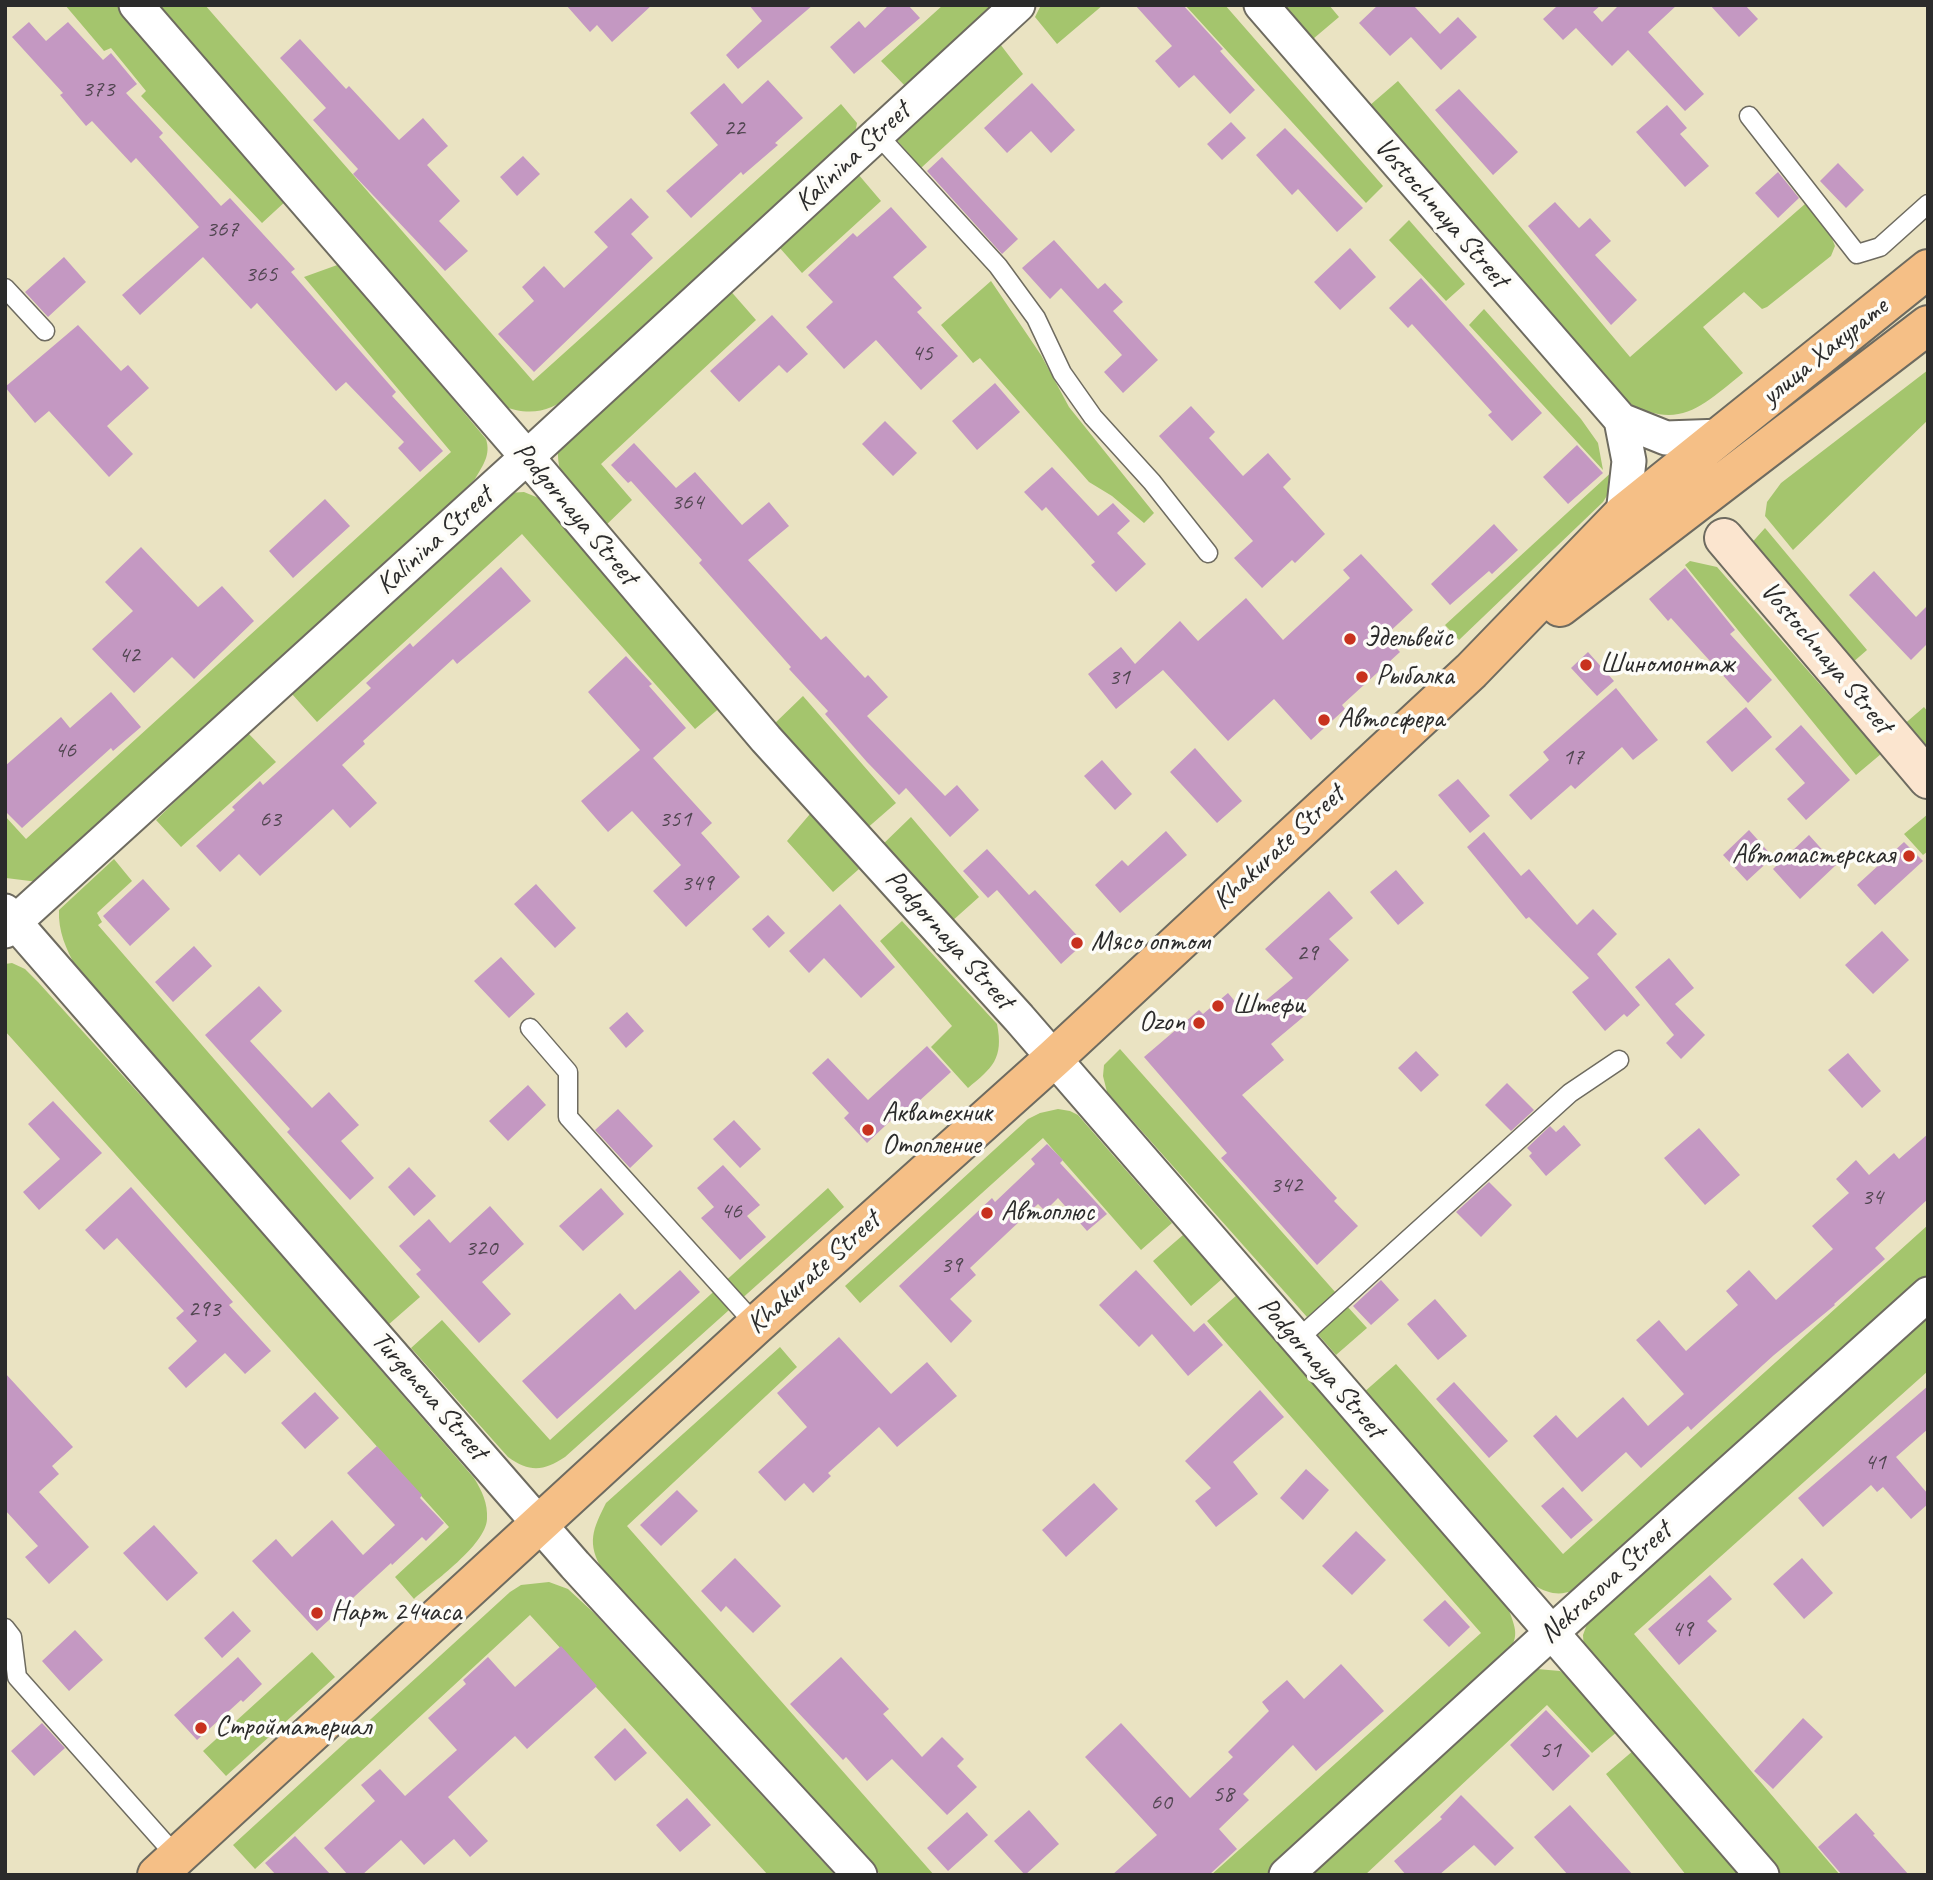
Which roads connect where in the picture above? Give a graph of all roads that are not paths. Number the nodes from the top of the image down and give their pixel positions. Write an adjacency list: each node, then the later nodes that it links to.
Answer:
1 (136, 5): 13 (street, Podgornaya Street)
2 (1018, 5): 5 (street, Kalinina Street)
3 (1261, 5): 11 (street, Vostochnaya Street)
4 (1749, 116): 6 (lane)
5 (877, 134): 13 (street, Kalinina Street); 16 (lane)
6 (1928, 204)
7 (1928, 269): 12 (main road, улица Хакурате)
8 (5, 288): 10 (lane)
9 (1928, 325): 12 (main road, улица Хакурате)
10 (45, 331)
11 (1621, 420): 12 (street); 14 (street)
12 (1735, 456): 14 (main road, Khakurate Street); 15 (street)
13 (527, 457): 18 (street, Kalinina Street); 20 (street, Podgornaya Street)
14 (1635, 527): 15 (street); 20 (main road, Khakurate Street)
15 (1724, 538): 17 (street, Vostochnaya Street)
16 (1208, 553)
17 (1928, 779)
18 (9, 921): 25 (street, Turgeneva Street)
19 (530, 1028): 23 (lane)
20 (1054, 1058): 23 (main road, Khakurate Street); 24 (street, Podgornaya Street)
21 (1619, 1060): 24 (lane)
22 (1928, 1294): 27 (street, Nekrasova Street)
23 (755, 1325): 25 (main road, Khakurate Street)
24 (1297, 1340): 27 (street, Podgornaya Street)
25 (540, 1523): 28 (main road, Khakurate Street); 29 (street, Turgeneva Street)
26 (5, 1628): 28 (lane)
27 (1551, 1633): 30 (street, Nekrasova Street); 31 (street, Podgornaya Street)
28 (167, 1866)
29 (860, 1875)
30 (1286, 1875)
31 (1762, 1875)

